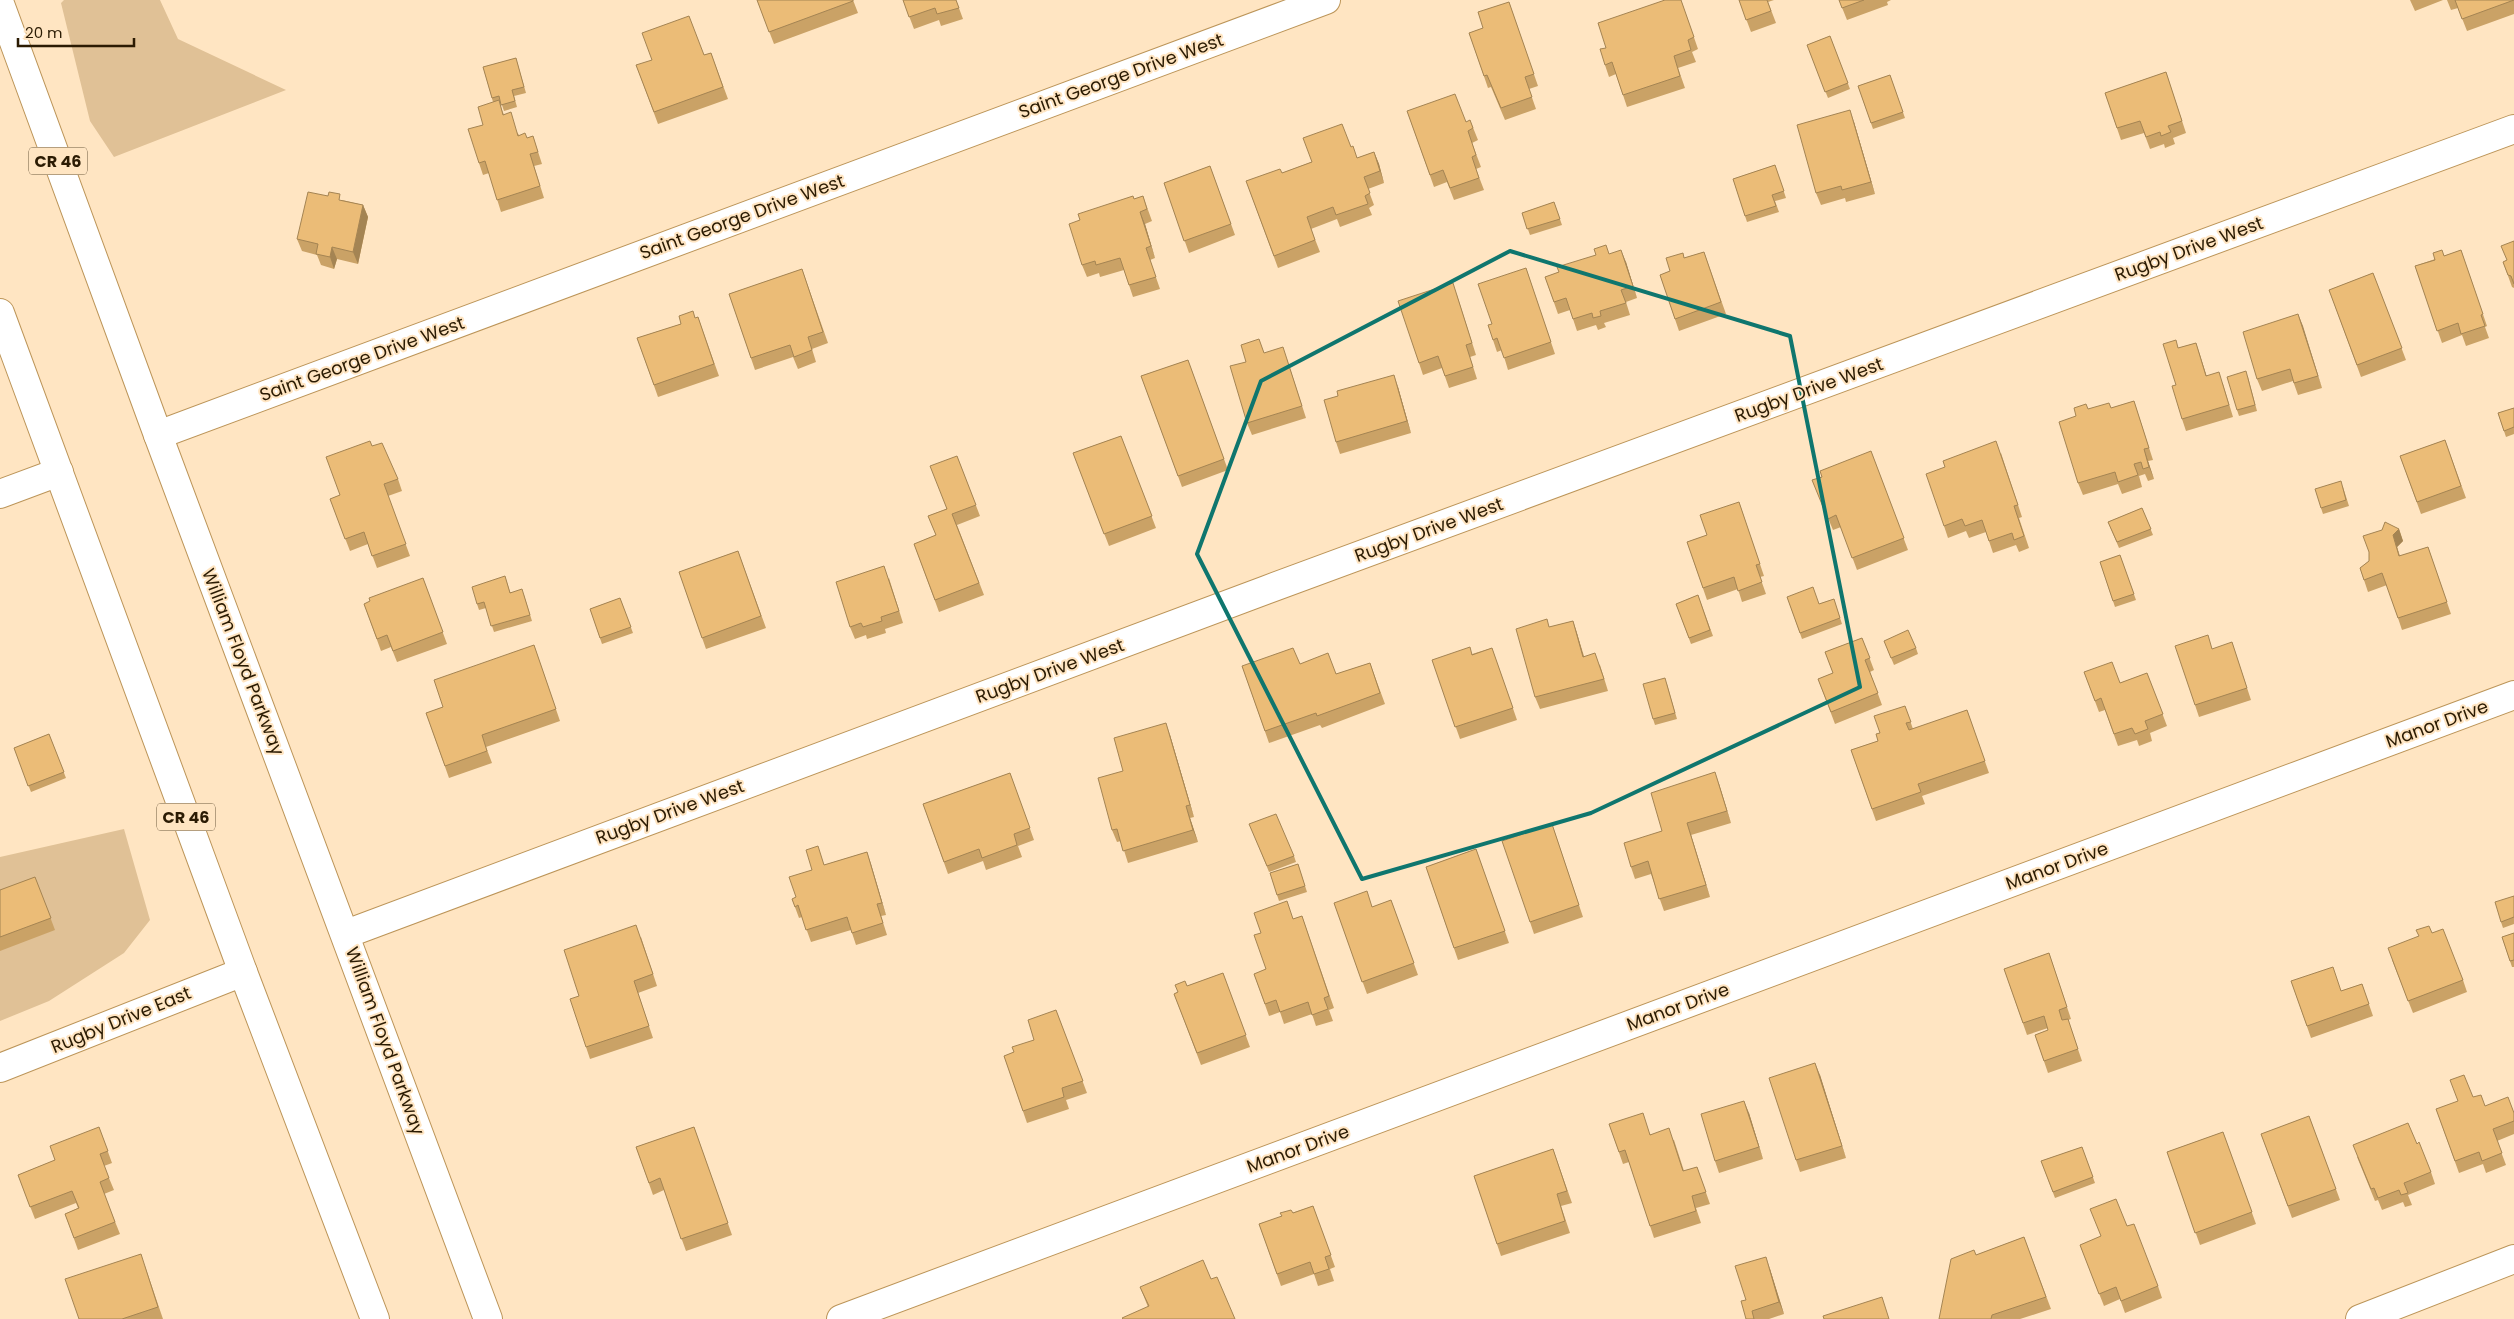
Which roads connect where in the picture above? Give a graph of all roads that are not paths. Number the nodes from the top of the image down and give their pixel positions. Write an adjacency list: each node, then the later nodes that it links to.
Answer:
1 (1326, 0): 5 (main road, Saint George Drive West)
2 (0, 4): 5 (main road, William Floyd Parkway / CR 46)
3 (2514, 129): 9 (main road, Rugby Drive West)
4 (0, 313): 6 (main road, CR 46)
5 (158, 435): 9 (main road, William Floyd Parkway / CR 46)
6 (59, 472): 7 (main road); 10 (main road, CR 46)
7 (0, 494)
8 (2514, 695): 15 (main road, Manor Drive)
9 (346, 934): 14 (main road, William Floyd Parkway / CR 46)
10 (243, 972): 11 (main road, Rugby Drive East); 13 (main road, CR 46)
11 (0, 1068)
12 (2514, 1259): 16 (main road)
13 (375, 1319)
14 (488, 1319)
15 (841, 1319)
16 (2360, 1319)

